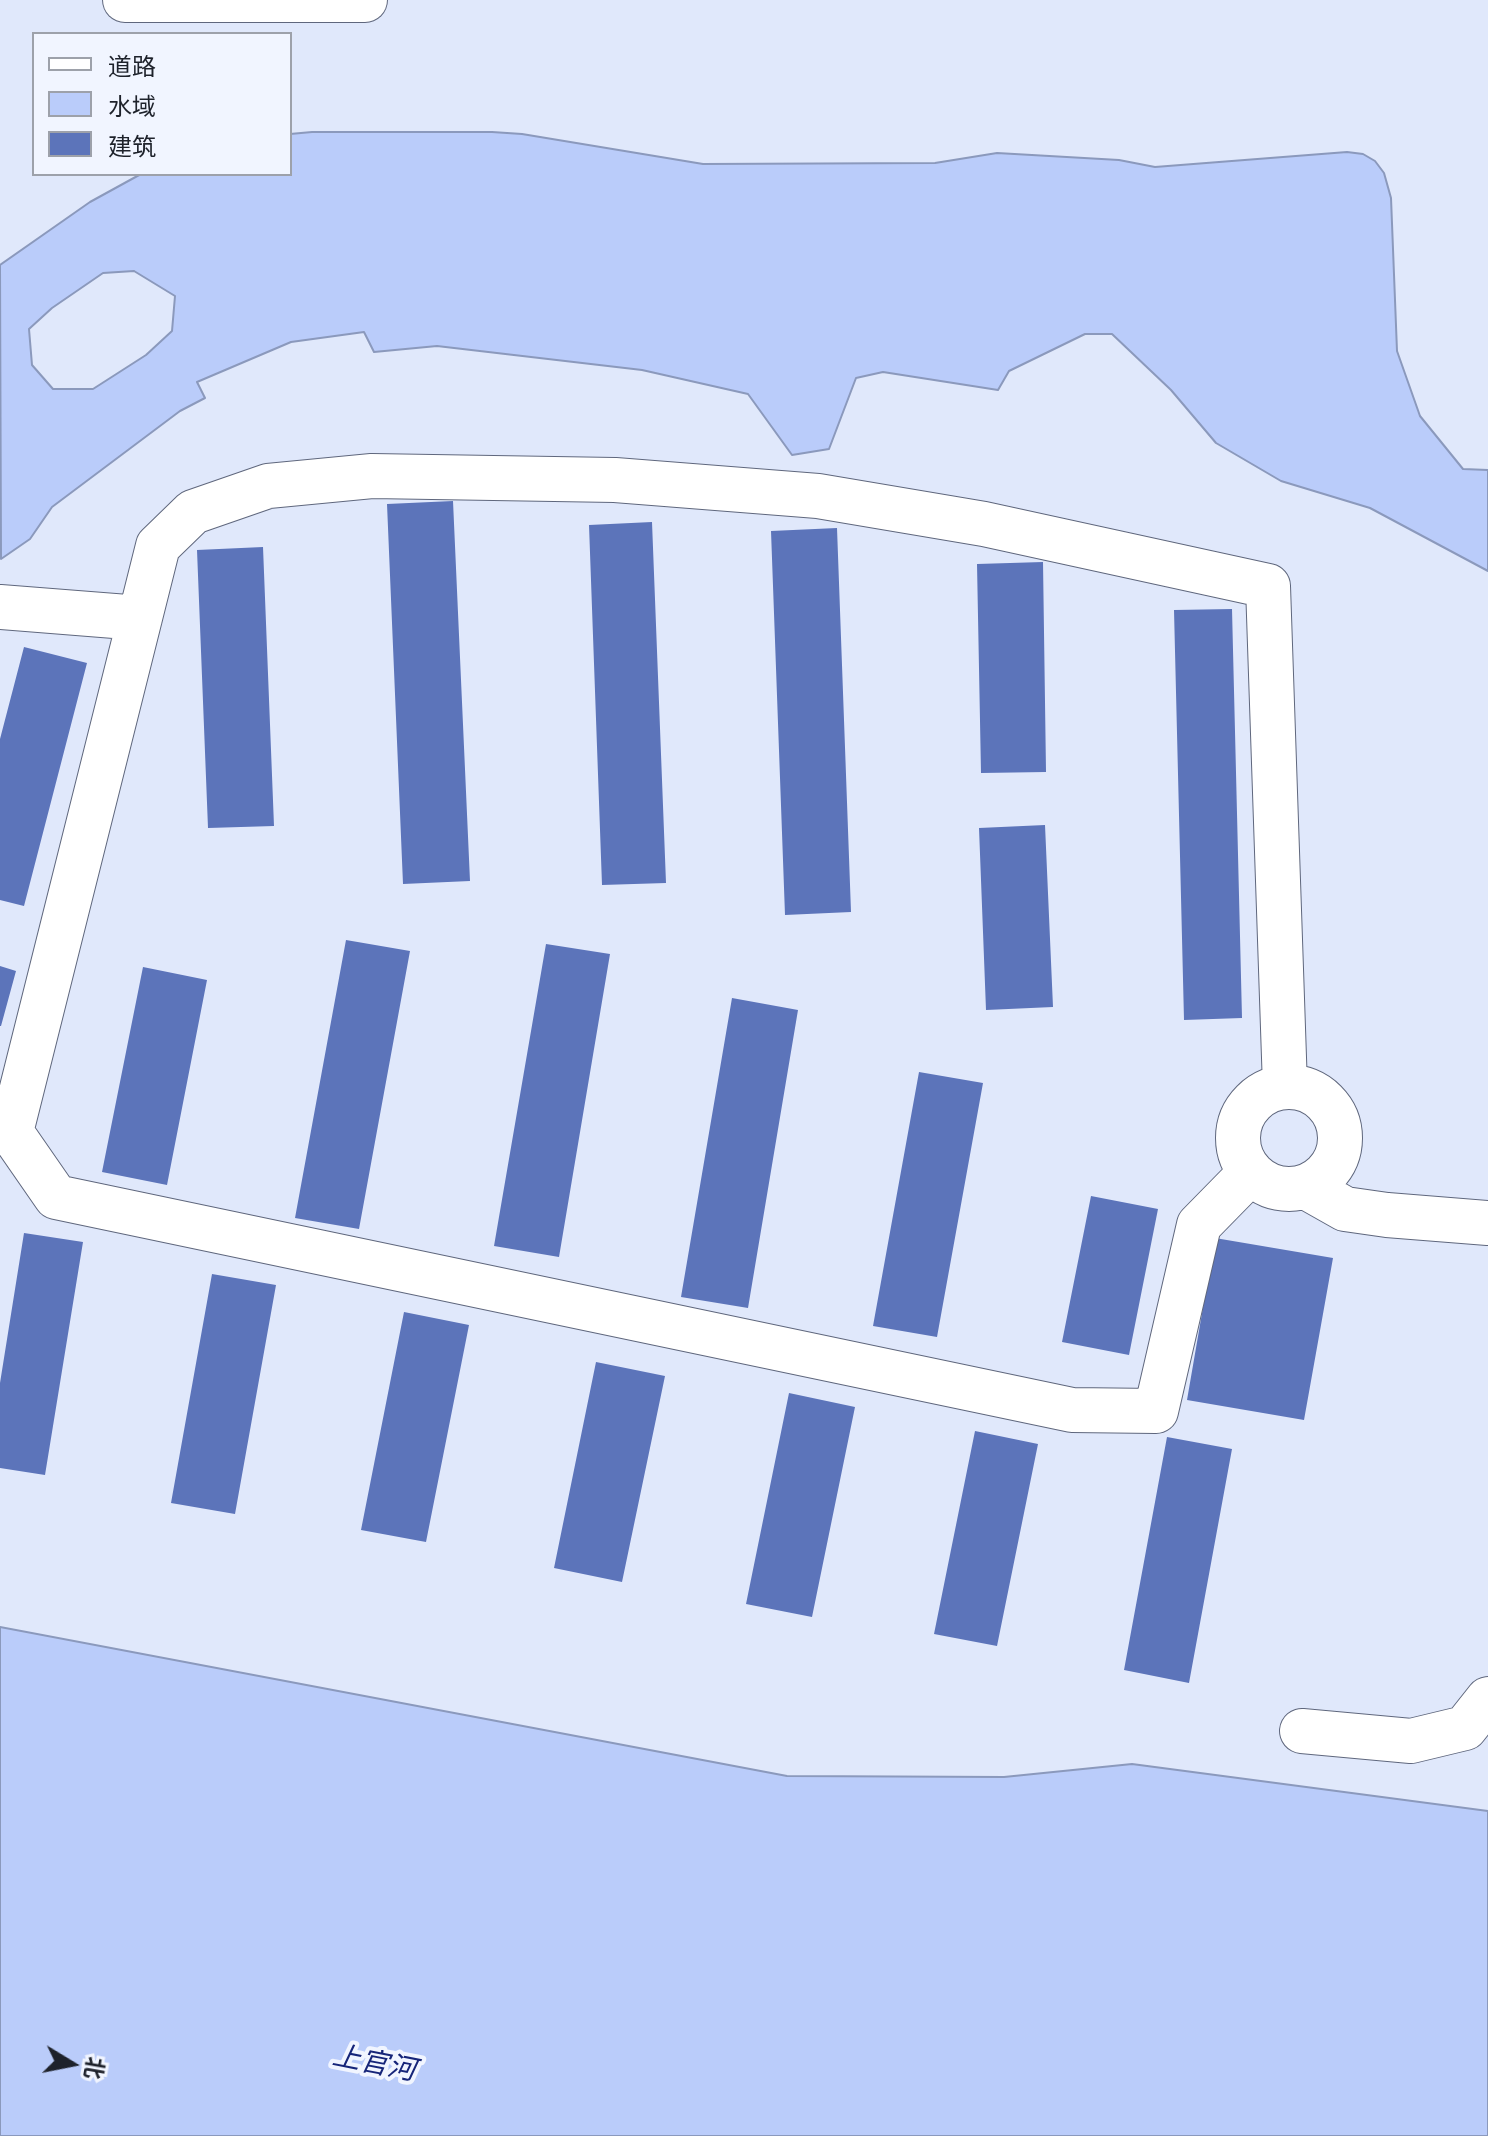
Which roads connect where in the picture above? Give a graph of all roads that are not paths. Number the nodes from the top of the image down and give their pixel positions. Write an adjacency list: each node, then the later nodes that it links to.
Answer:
1 (125, 0): 2 (main road)
2 (365, 0)
3 (0, 607): 4 (main road)
4 (140, 618): 5 (main road); 6 (main road)
5 (1285, 1087): 6 (main road); 7 (main road)
6 (1251, 1172): 7 (main road)
7 (1306, 1187): 8 (main road)
8 (1488, 1223)
9 (1488, 1699): 10 (main road)
10 (1302, 1731)

